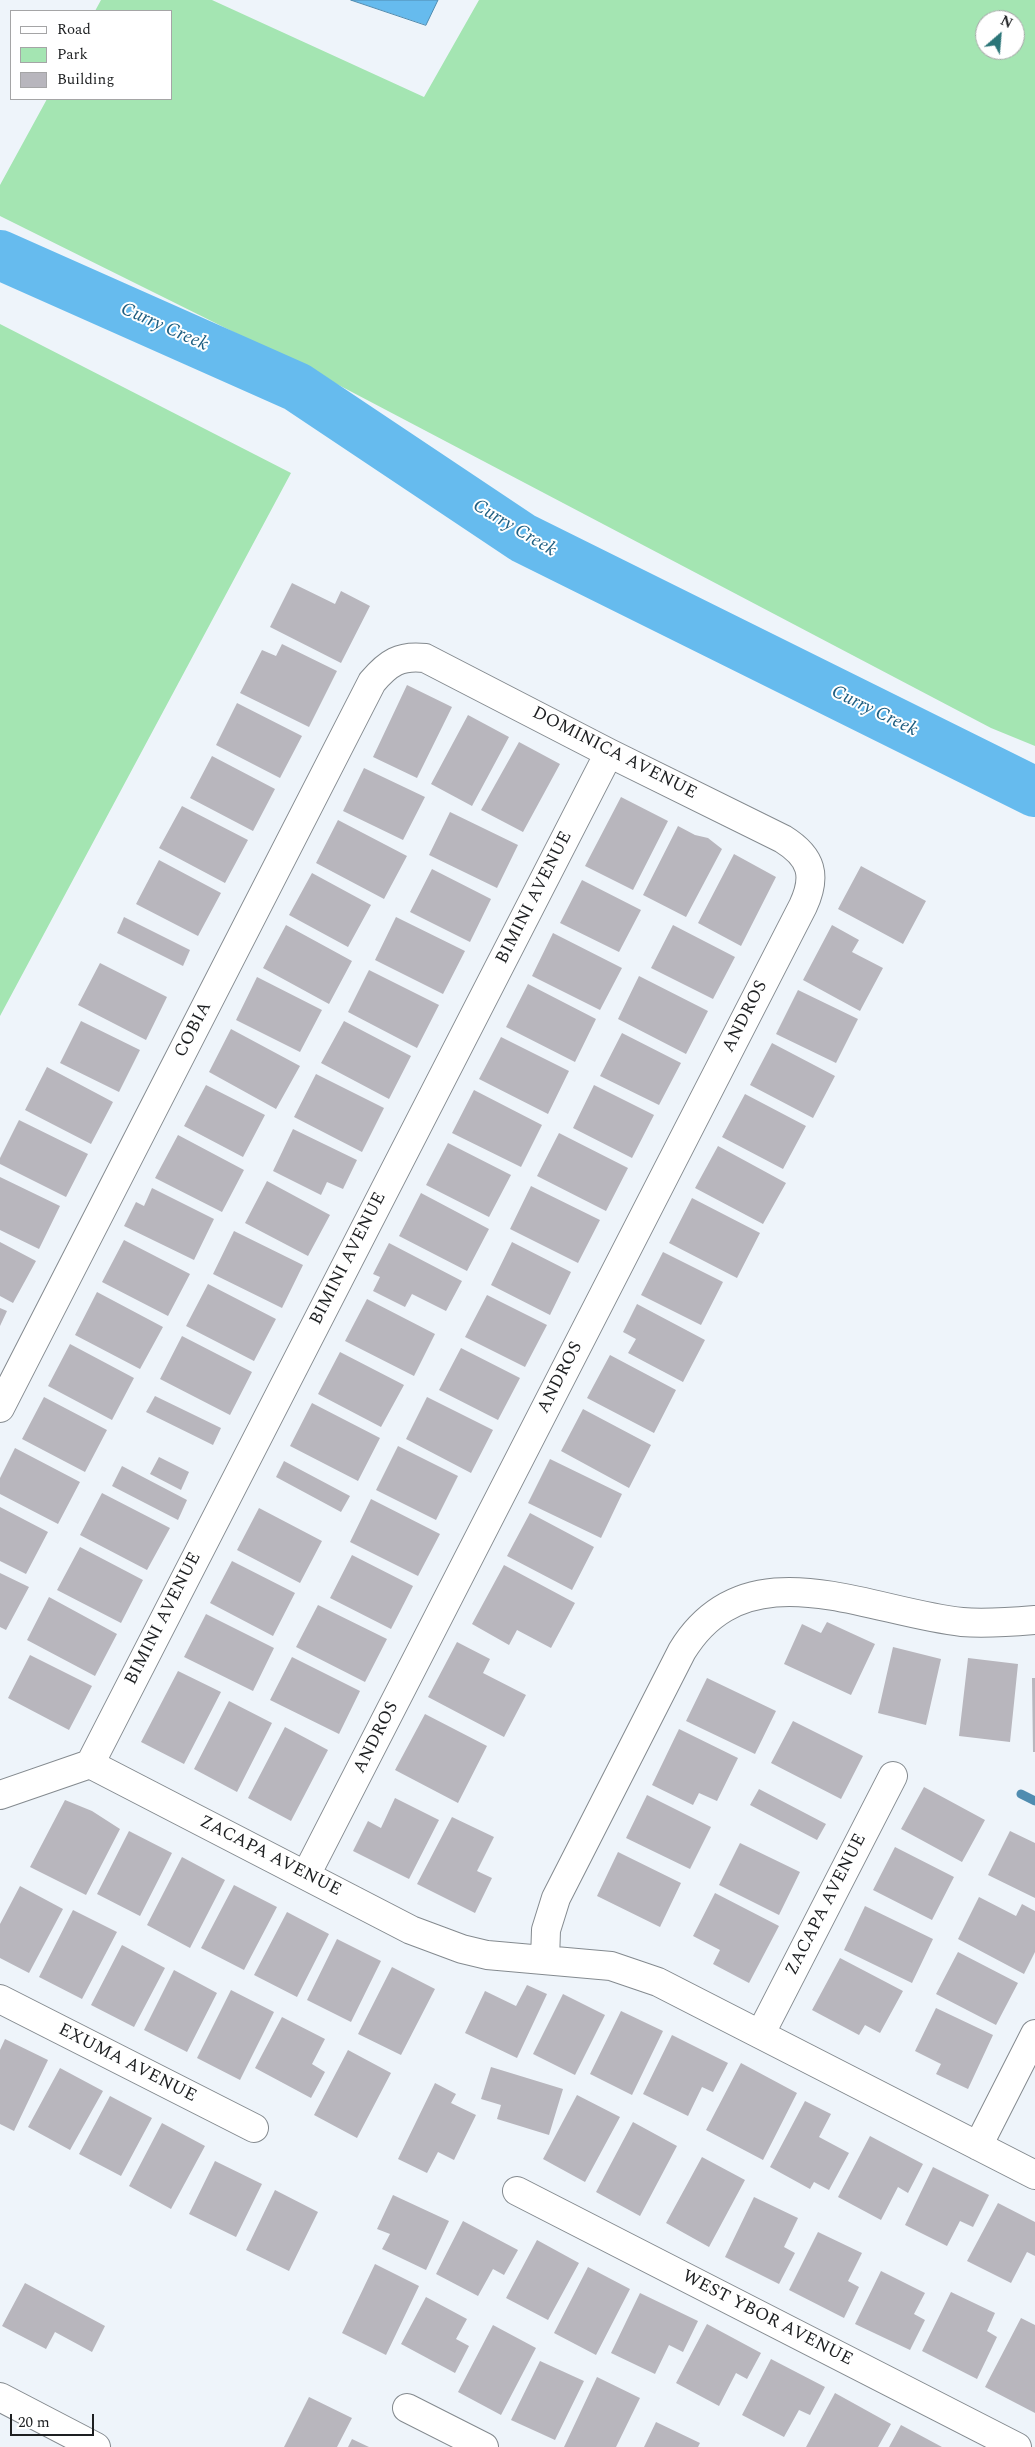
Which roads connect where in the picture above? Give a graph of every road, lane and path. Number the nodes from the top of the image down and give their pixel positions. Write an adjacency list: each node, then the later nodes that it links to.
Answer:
1 (397, 659): 2 (street, DOMINICA AVENUE); 4 (street, COBIA)
2 (609, 753): 3 (street, DOMINICA AVENUE); 6 (street, BIMINI AVENUE)
3 (811, 878): 9 (street, ANDROS)
4 (0, 1408)
5 (1035, 1620): 10 (street)
6 (90, 1764): 8 (street); 9 (street, ZACAPA AVENUE)
7 (893, 1776): 12 (street, ZACAPA AVENUE)
8 (0, 1795)
9 (306, 1875): 10 (street, ZACAPA AVENUE)
10 (545, 1960): 12 (street, ZACAPA AVENUE)
11 (0, 1999): 14 (street, EXUMA AVENUE)
12 (761, 2033): 15 (street, ZACAPA AVENUE)
13 (1035, 2034): 15 (street)
14 (254, 2128)
15 (978, 2146): 16 (street, ZACAPA AVENUE)
16 (1035, 2174)
17 (517, 2191): 22 (street, WEST YBOR AVENUE)
18 (0, 2397): 20 (street)
19 (407, 2408): 21 (street)
20 (96, 2447)
21 (484, 2447)
22 (1017, 2447)

